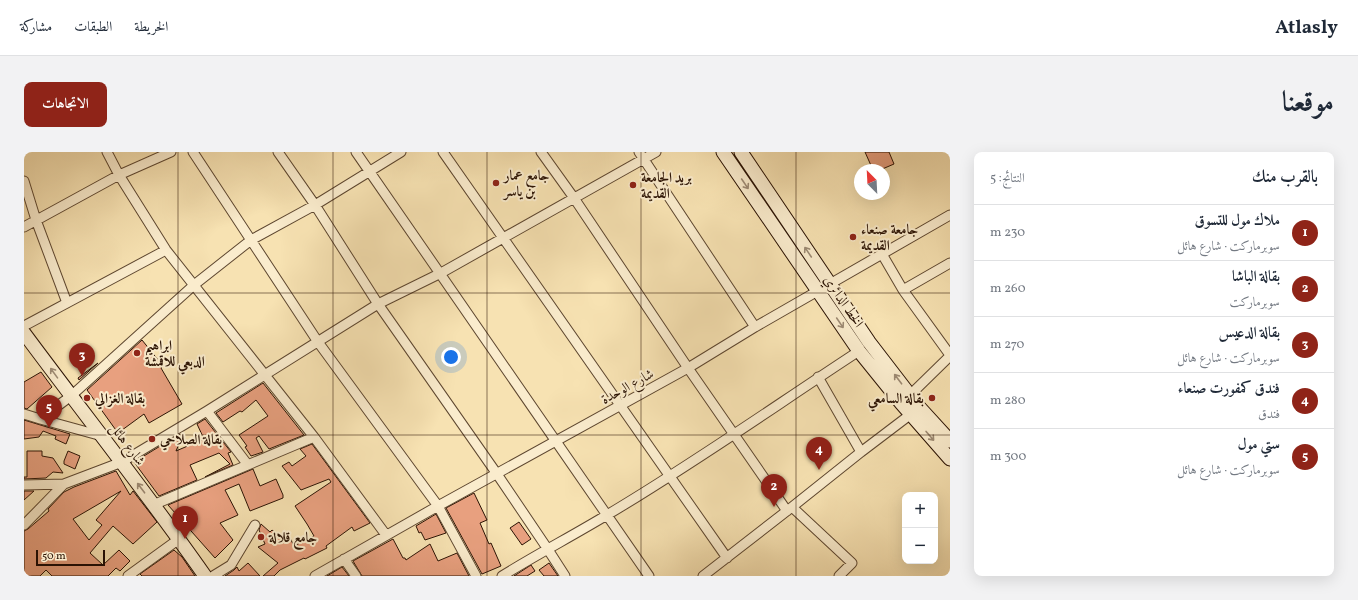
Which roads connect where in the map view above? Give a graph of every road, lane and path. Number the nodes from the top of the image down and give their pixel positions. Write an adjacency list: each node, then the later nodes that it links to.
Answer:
1 (108, 152): 14 (street)
2 (171, 152): 14 (street)
3 (193, 152): 22 (street)
4 (278, 152): 17 (street)
5 (356, 152): 13 (street)
6 (401, 152): 13 (street)
7 (443, 152): 21 (street)
8 (541, 152): 16 (street)
9 (656, 152): 12 (street)
10 (723, 152): 30 (main road, الخط الدائري, one-way to 30)
11 (741, 152): 27 (main road, الخط الدائري, one-way to 11)
12 (641, 155): 16 (street); 34 (street)
13 (369, 171): 17 (street); 26 (street)
14 (119, 175): 19 (street); 23 (street)
15 (24, 181): 19 (street)
16 (574, 198): 21 (street); 39 (street)
17 (315, 205): 22 (street); 32 (street)
18 (950, 214): 24 (street, شارع الوحدة)
19 (36, 220): 20 (street); 31 (street)
20 (24, 227)
21 (504, 238): 26 (street); 44 (street)
22 (252, 240): 28 (street); 36 (street)
23 (166, 250): 28 (street); 31 (street)
24 (882, 254): 27 (street, شارع الوحدة); 29 (street)
25 (950, 263): 29 (street)
26 (441, 273): 32 (street); 52 (street)
27 (830, 284): 30 (street, شارع الوحدة); 43 (main road, الخط الدائري, one-way to 27)
28 (194, 285): 40 (street); 42 (street)
29 (903, 290): 38 (street)
30 (818, 291): 34 (street, شارع الوحدة); 37 (main road, الخط الدائري, one-way to 37)
31 (67, 303): 33 (street)
32 (378, 304): 36 (street); 58 (street)
33 (24, 326)
34 (755, 327): 39 (street, شارع الوحدة)
35 (24, 333): 42 (main road, شارع هائل, one-way to 35)
36 (318, 342): 40 (street); 63 (street)
37 (859, 351): 41 (street); 43 (main road, الخط الدائري)
38 (950, 356): 43 (street)
39 (688, 368): 44 (street, شارع الوحدة); 49 (street)
40 (265, 376): 45 (street); 51 (street)
41 (818, 377): 49 (street); 54 (street)
42 (71, 396): 48 (street); 50 (main road, شارع هائل)
43 (906, 399): 46 (main road, الخط الدائري)
44 (620, 406): 52 (street, شارع الوحدة); 59 (street)
45 (207, 411): 56 (street); 57 (street)
46 (915, 411): 53 (main road, الخط الدائري); 54 (street); 55 (main road, الخط الدائري, one-way to 55)
47 (24, 414): 48 (street)
48 (40, 419): 50 (street)
49 (734, 434): 59 (street); 64 (street)
50 (103, 436): 56 (main road, شارع هائل)
51 (314, 437): 57 (street); 68 (street)
52 (556, 442): 58 (street, شارع الوحدة); 65 (street)
53 (950, 442)
54 (861, 452): 64 (street)
55 (950, 459)
56 (122, 462): 60 (street); 62 (main road, شارع هائل, one-way to 56)
57 (248, 465): 62 (street)
58 (497, 474): 63 (street, شارع الوحدة); 70 (street)
59 (669, 476): 65 (street); 71 (street)
60 (64, 484): 61 (street); 67 (street)
61 (24, 485)
62 (154, 505): 69 (main road, شارع هائل)
63 (438, 506): 68 (street, شارع الوحدة); 78 (street)
64 (790, 509): 71 (street); 83 (street)
65 (607, 515): 70 (street); 81 (street)
66 (255, 524): 75 (street)
67 (24, 525)
68 (386, 535): 72 (street, شارع الوحدة)
69 (179, 539): 73 (street); 74 (main road, شارع هائل)
70 (547, 548): 79 (street); 80 (street)
71 (727, 558): 82 (street)
72 (344, 559): 76 (street, شارع الوحدة); 77 (street)
73 (128, 576)
74 (205, 576)
75 (213, 576)
76 (315, 576)
77 (356, 576)
78 (476, 576)
79 (502, 576)
80 (565, 576)
81 (649, 576)
82 (704, 576)
83 (839, 576)

